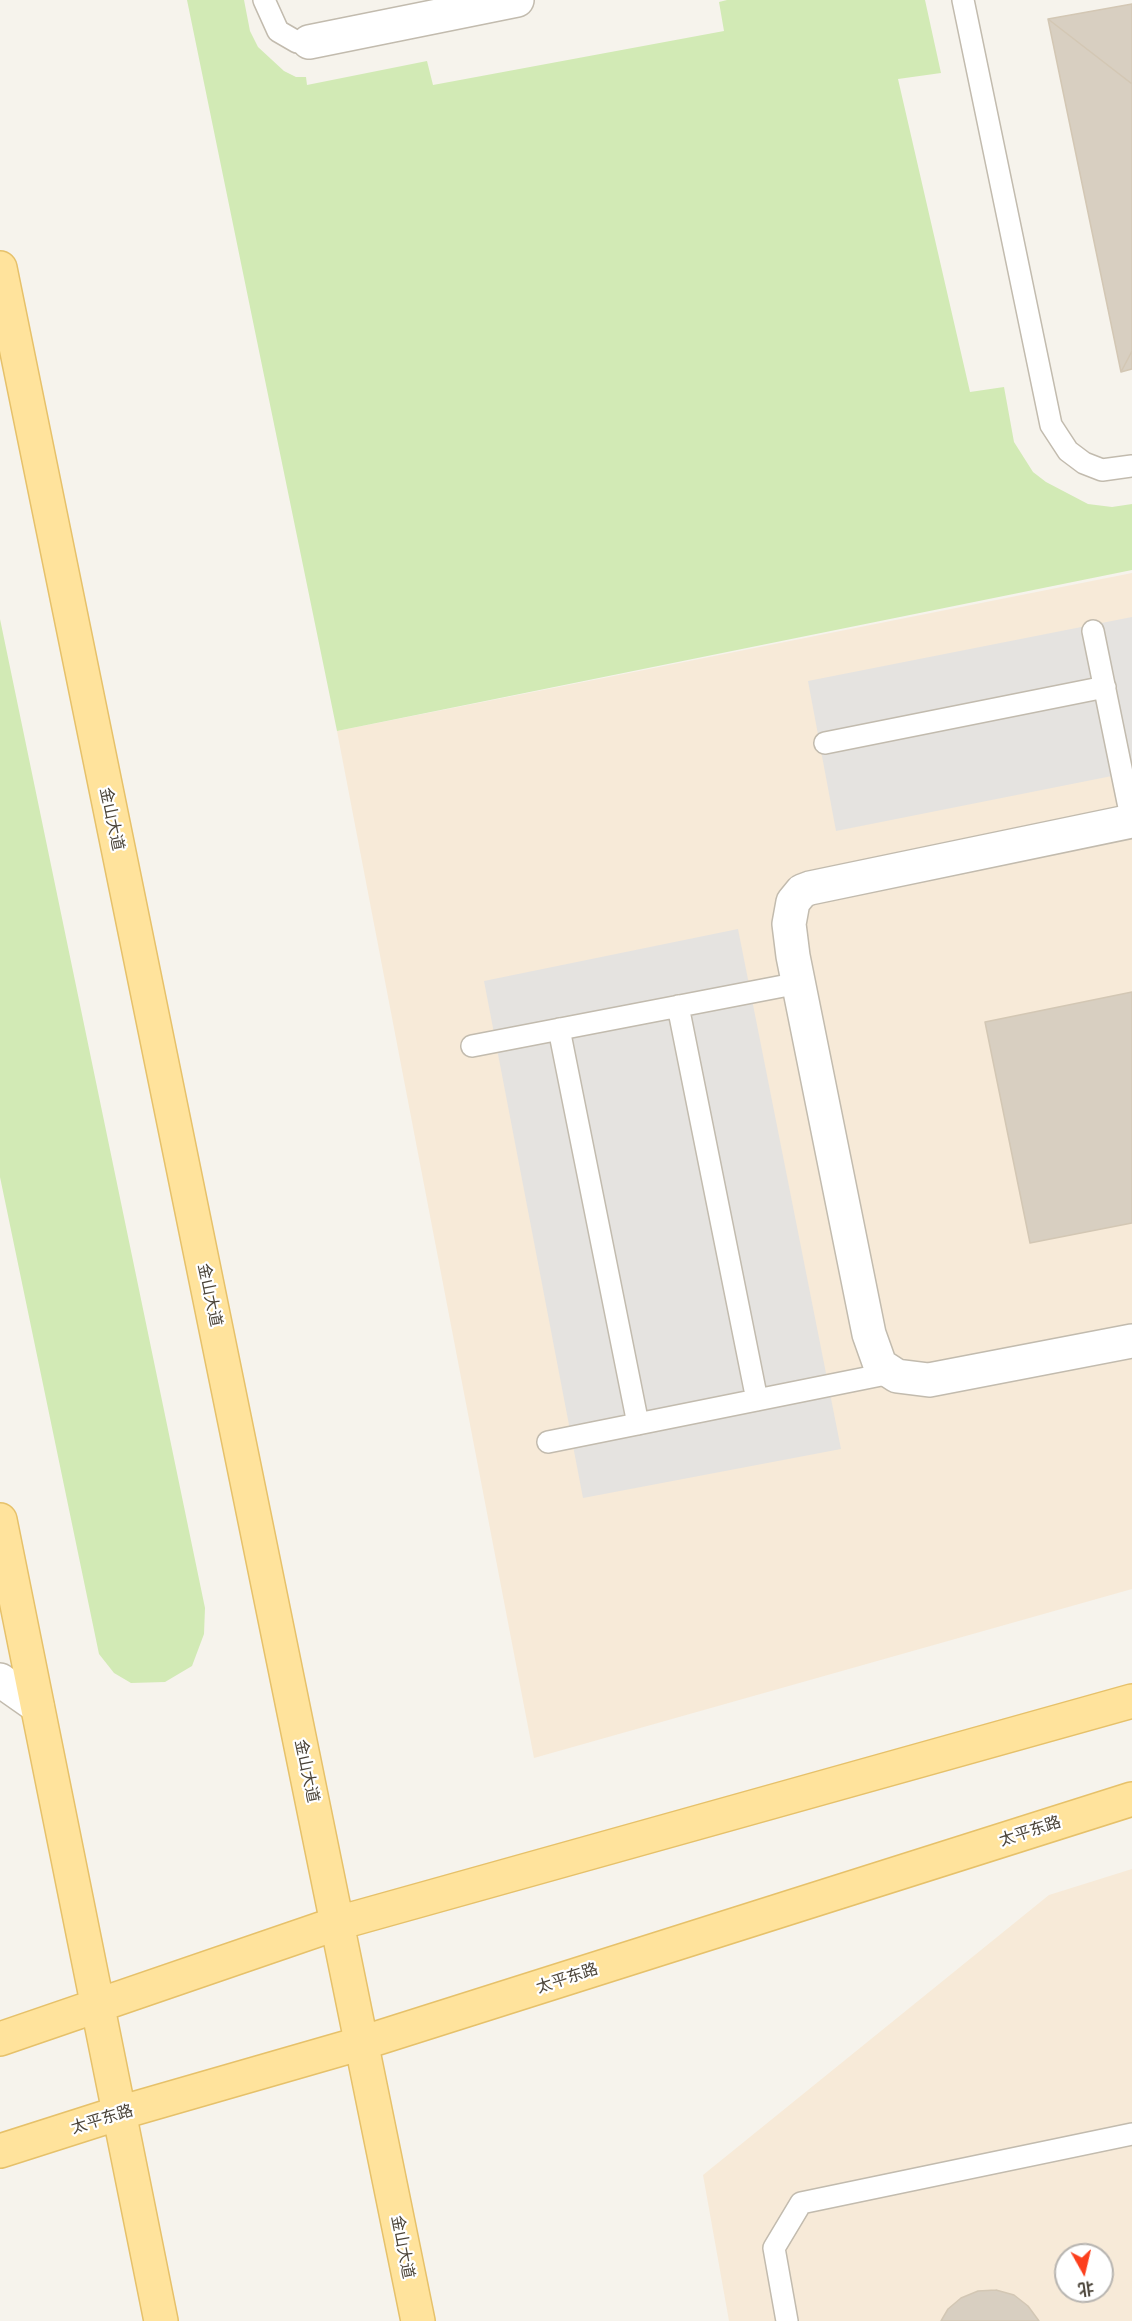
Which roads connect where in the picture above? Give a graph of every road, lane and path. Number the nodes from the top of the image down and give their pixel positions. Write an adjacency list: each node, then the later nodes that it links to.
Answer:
1 (264, 0): 4 (lane)
2 (517, 0): 4 (street)
3 (963, 0): 6 (lane)
4 (309, 42)
5 (0, 268): 25 (main road, 金山大道)
6 (1132, 466)
7 (1093, 631): 8 (lane)
8 (1105, 687): 9 (lane); 10 (lane)
9 (825, 743)
10 (1132, 821): 11 (street)
11 (799, 983): 12 (lane); 16 (street)
12 (678, 1006): 13 (lane); 17 (lane)
13 (559, 1029): 14 (lane); 18 (lane)
14 (472, 1046)
15 (1132, 1341): 16 (street)
16 (891, 1373): 17 (lane)
17 (757, 1400): 18 (lane)
18 (638, 1424): 19 (lane)
19 (548, 1442)
20 (0, 1520): 23 (main road)
21 (0, 1680): 23 (street)
22 (1132, 1701): 25 (main road)
23 (38, 1706): 26 (main road)
24 (1132, 1799): 28 (main road, 太平东路)
25 (338, 1923): 26 (main road); 28 (main road, 金山大道)
26 (98, 2005): 27 (main road); 29 (main road)
27 (0, 2039)
28 (362, 2043): 29 (main road, 太平东路); 33 (main road, 金山大道)
29 (119, 2113): 31 (main road, 太平东路); 32 (main road)
30 (1132, 2134): 34 (lane)
31 (0, 2151)
32 (161, 2321)
33 (418, 2321)
34 (787, 2321)

